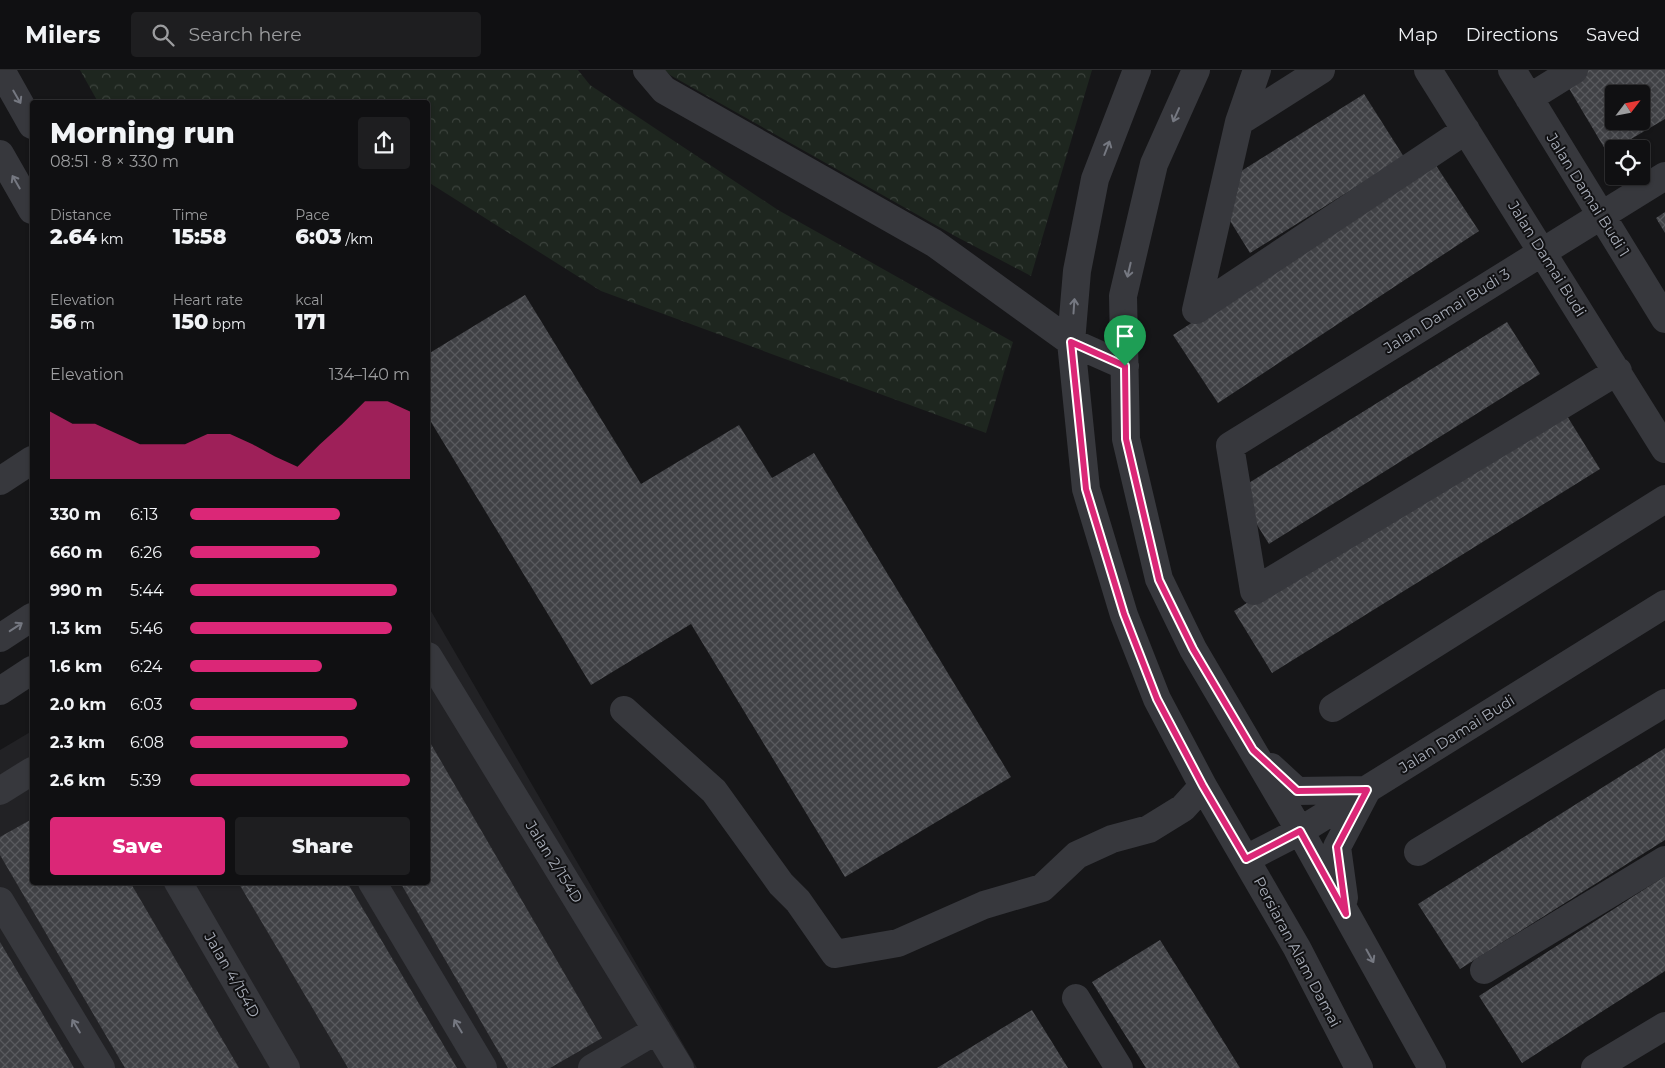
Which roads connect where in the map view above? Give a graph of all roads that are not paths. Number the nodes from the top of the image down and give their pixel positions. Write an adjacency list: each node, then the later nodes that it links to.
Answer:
1 (1, 70): 11 (street, one-way to 11)
2 (647, 70): 20 (street)
3 (1137, 70): 20 (street, Persiaran Alam Damai, one-way to 3)
4 (1196, 70): 21 (street, one-way to 21)
5 (1258, 70): 12 (street)
6 (1321, 70): 12 (street)
7 (1428, 70): 13 (street, Jalan Damai Budi)
8 (1512, 70): 10 (street, Jalan Damai Budi 1)
9 (1574, 70): 10 (street)
10 (1529, 98): 17 (street, Jalan Damai Budi 1)
11 (30, 121)
12 (1239, 122): 13 (street)
13 (1466, 130): 18 (street, Jalan Damai Budi)
14 (0, 154): 16 (street, one-way to 14)
15 (1665, 176): 17 (street, Jalan Damai Budi 3)
16 (30, 206)
17 (1600, 216): 18 (street, Jalan Damai Budi 3); 19 (street, Jalan Damai Budi 1)
18 (1542, 252): 22 (street, Jalan Damai Budi); 22 (street, Jalan Damai Budi 3)
19 (1665, 319)
20 (1071, 342): 21 (street); 38 (street, Persiaran Alam Damai)
21 (1125, 366): 36 (street)
22 (1618, 371): 23 (street, Jalan Damai Budi)
23 (1665, 449)
24 (30, 461): 25 (street)
25 (0, 481)
26 (1665, 499): 34 (street)
27 (1665, 604): 39 (street, Jalan Damai Budi)
28 (30, 618): 29 (street, one-way to 28)
29 (0, 638)
30 (430, 659): 52 (street, Jalan 2/154D)
31 (30, 671): 32 (street)
32 (0, 691)
33 (1665, 703): 42 (street)
34 (1333, 708)
35 (624, 710): 38 (street)
36 (1253, 750): 39 (street); 41 (street)
37 (30, 772): 40 (street)
38 (1203, 786): 43 (street, Persiaran Alam Damai)
39 (1367, 790): 41 (street, Jalan Damai Budi); 48 (street)
40 (0, 791)
41 (1300, 831): 43 (street, Jalan Damai Budi); 48 (street)
42 (1418, 852)
43 (1246, 859): 59 (street, Persiaran Alam Damai)
44 (1665, 860): 49 (street)
45 (180, 885): 54 (street, Jalan 4/154D)
46 (374, 885): 55 (street, one-way to 46)
47 (0, 901): 53 (street, one-way to 47)
48 (1346, 914): 60 (street, one-way to 60)
49 (1484, 970)
50 (1076, 998): 58 (street)
51 (1665, 1026): 61 (street)
52 (658, 1030): 56 (street); 57 (street, Jalan 2/154D)
53 (101, 1068)
54 (286, 1068)
55 (483, 1068)
56 (592, 1068)
57 (680, 1068)
58 (1119, 1068)
59 (1358, 1068)
60 (1432, 1068)
61 (1595, 1068)

